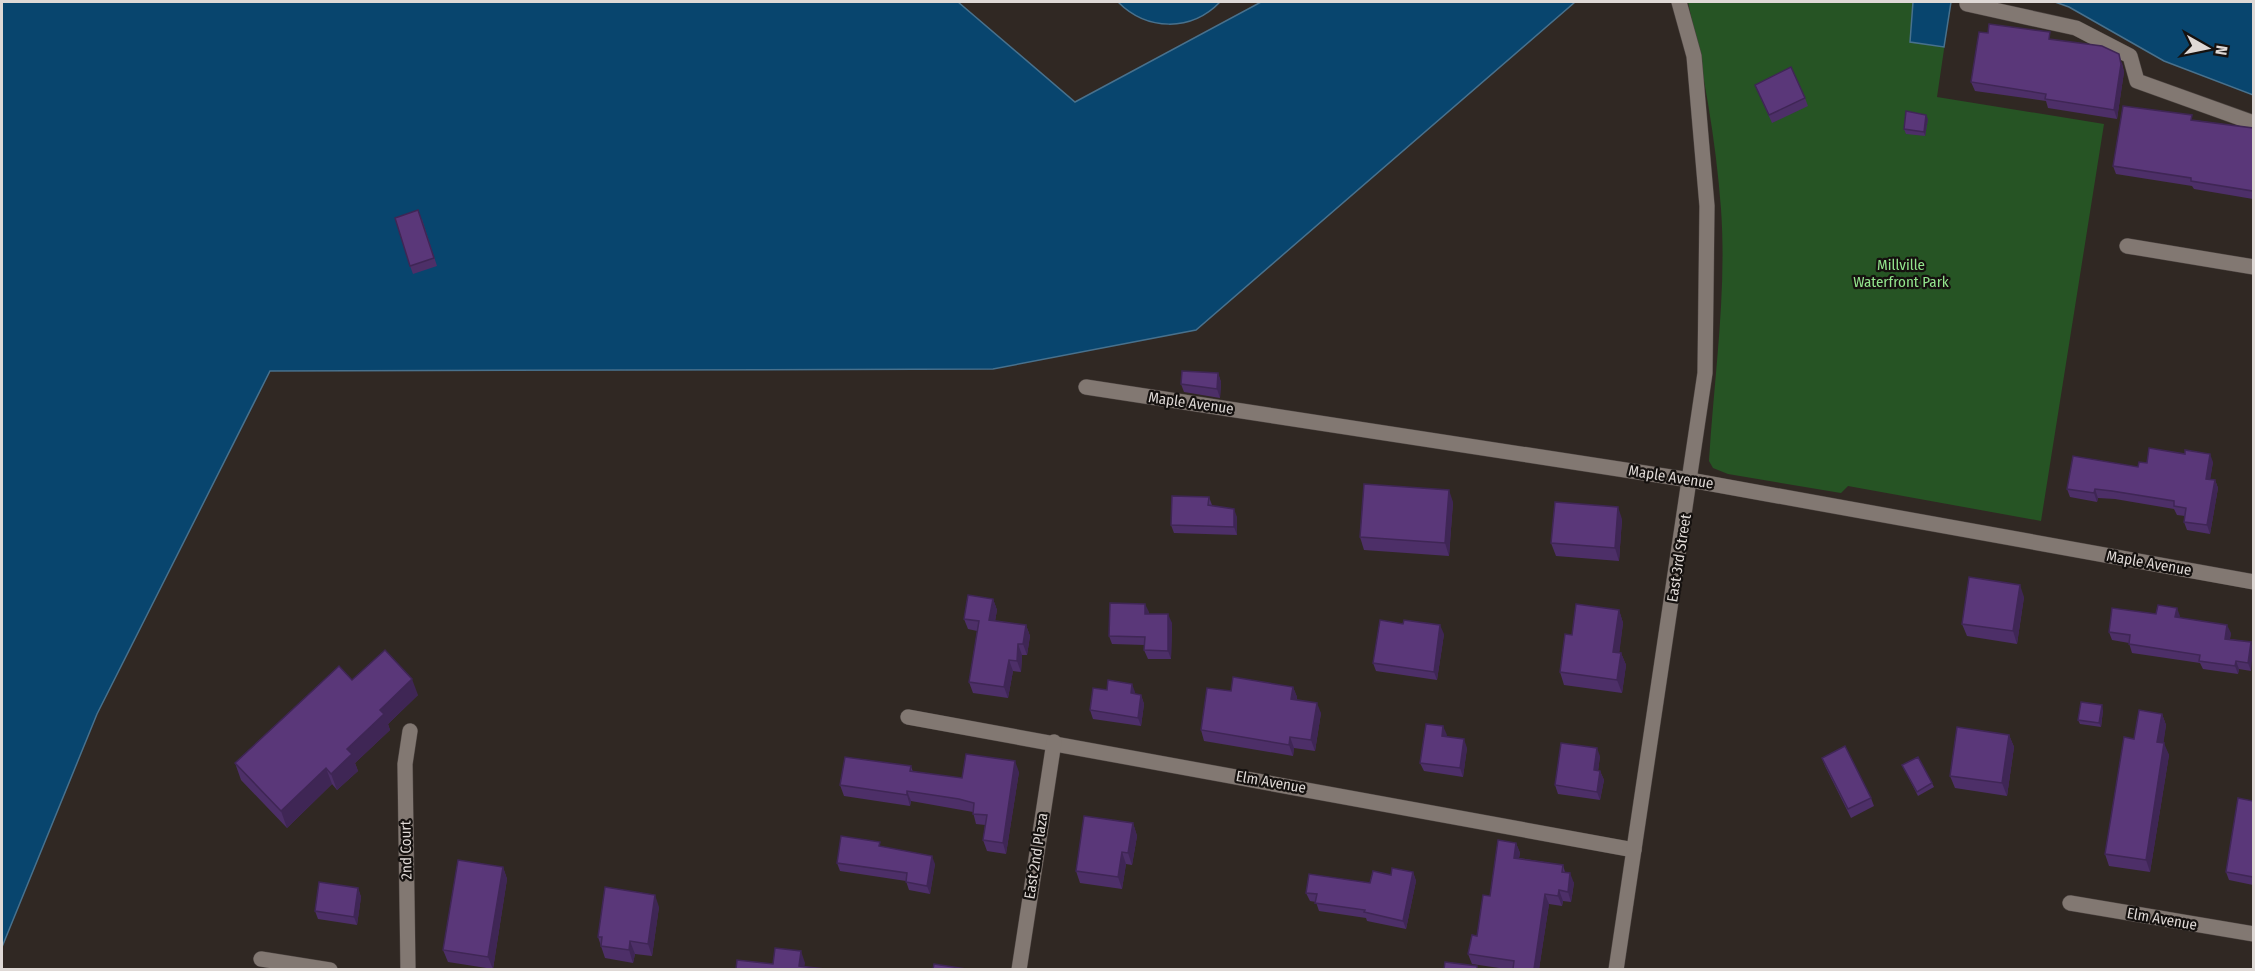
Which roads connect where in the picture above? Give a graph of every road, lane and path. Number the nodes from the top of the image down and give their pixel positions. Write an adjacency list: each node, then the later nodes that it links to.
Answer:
1 (1679, 2): 7 (street, East 3rd Street)
2 (1967, 4): 3 (street)
3 (2253, 123)
4 (2127, 246): 5 (street)
5 (2253, 267)
6 (1086, 387): 7 (street, Maple Avenue)
7 (1690, 480): 8 (street, Maple Avenue); 12 (street, East 3rd Street)
8 (2253, 582)
9 (908, 717): 11 (street, Elm Avenue)
10 (410, 731): 17 (street, 2nd Court)
11 (1054, 742): 12 (street, Elm Avenue); 18 (street, East 2nd Plaza)
12 (1634, 850): 19 (street, East 3rd Street)
13 (2070, 903): 14 (street, Elm Avenue)
14 (2253, 934)
15 (261, 959): 16 (street)
16 (330, 969)
17 (408, 969)
18 (1019, 969)
19 (1616, 969)

